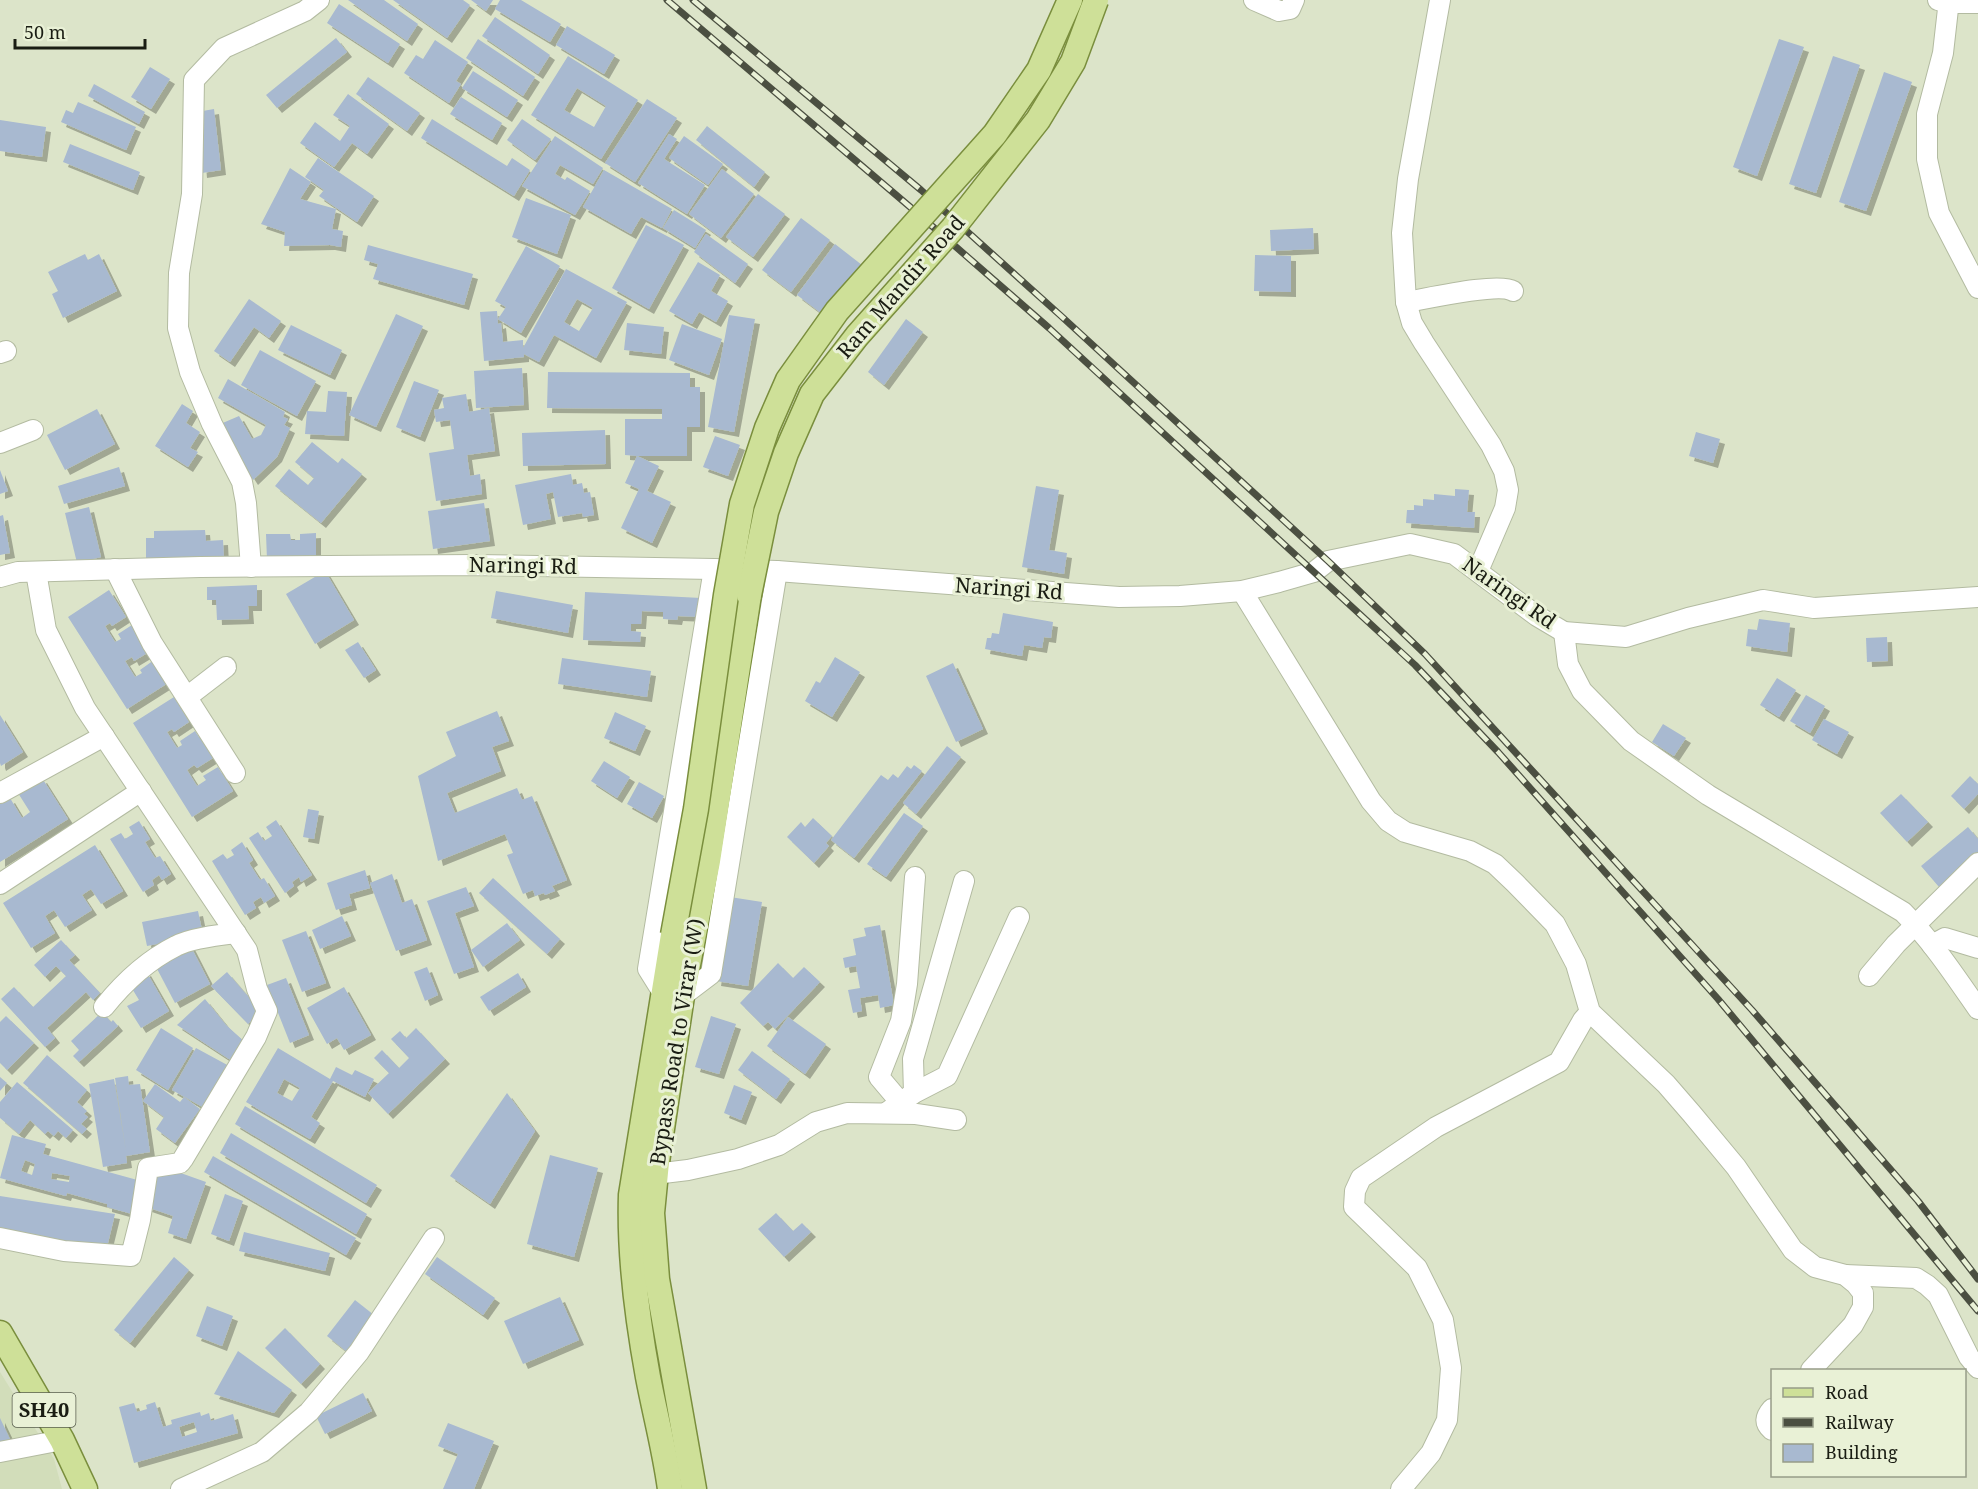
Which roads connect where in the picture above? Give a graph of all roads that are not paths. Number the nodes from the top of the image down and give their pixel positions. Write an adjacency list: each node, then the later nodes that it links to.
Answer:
1 (319, 0): 14 (street)
2 (1070, 0): 38 (main road, bridge)
3 (1096, 0): 22 (main road, Ram Mandir Road, bridge)
4 (1254, 0): 5 (street)
5 (1294, 0)
6 (1440, 0): 11 (street)
7 (1945, 1): 8 (street); 9 (street)
8 (1978, 3)
9 (1978, 288)
10 (1513, 291): 11 (street)
11 (1406, 302): 18 (street)
12 (33, 430): 13 (street)
13 (0, 443)
14 (251, 567): 15 (street, Naringi Rd); 16 (street, Naringi Rd)
15 (714, 568): 17 (street, Naringi Rd); 42 (street)
16 (115, 569): 19 (street, Naringi Rd); 26 (street)
17 (777, 571): 21 (street, Naringi Rd); 42 (street)
18 (1478, 571): 21 (street, Naringi Rd); 24 (street, Naringi Rd)
19 (36, 572): 20 (street, Naringi Rd); 27 (street)
20 (0, 577)
21 (1242, 591): 45 (street)
22 (750, 595): 38 (main road, Bypass Road to Virar (W))
23 (1978, 597): 24 (street, Naringi Rd)
24 (1564, 632): 36 (street)
25 (226, 667): 26 (street)
26 (187, 697): 28 (street)
27 (104, 736): 29 (street); 30 (street)
28 (235, 773)
29 (141, 791): 34 (street); 37 (street)
30 (0, 793)
31 (1978, 863): 36 (street)
32 (915, 878): 46 (street)
33 (964, 881): 46 (street)
34 (0, 884)
35 (1019, 917): 46 (street)
36 (1916, 925): 39 (street); 41 (street)
37 (236, 933): 43 (street); 49 (street)
38 (683, 937): 42 (main road)
39 (1932, 945): 40 (street); 44 (street)
40 (1978, 948)
41 (1869, 976)
42 (673, 994): 48 (main road, Bypass Road to Virar (W)); 61 (main road)
43 (104, 1007)
44 (1978, 1009)
45 (1590, 1012): 51 (street); 63 (street)
46 (900, 1103): 47 (street); 48 (street)
47 (956, 1120)
48 (656, 1174): 62 (main road, Bypass Road to Virar (W))
49 (0, 1238)
50 (434, 1238): 60 (street)
51 (1845, 1275): 53 (street); 54 (street)
52 (0, 1333): 57 (main road, SH40)
53 (1978, 1368)
54 (1813, 1369)
55 (1771, 1412): 56 (street)
56 (1771, 1428)
57 (62, 1440): 58 (street); 59 (main road, SH40)
58 (0, 1452)
59 (85, 1489)
60 (181, 1489)
61 (670, 1489)
62 (694, 1489)
63 (1401, 1489)

